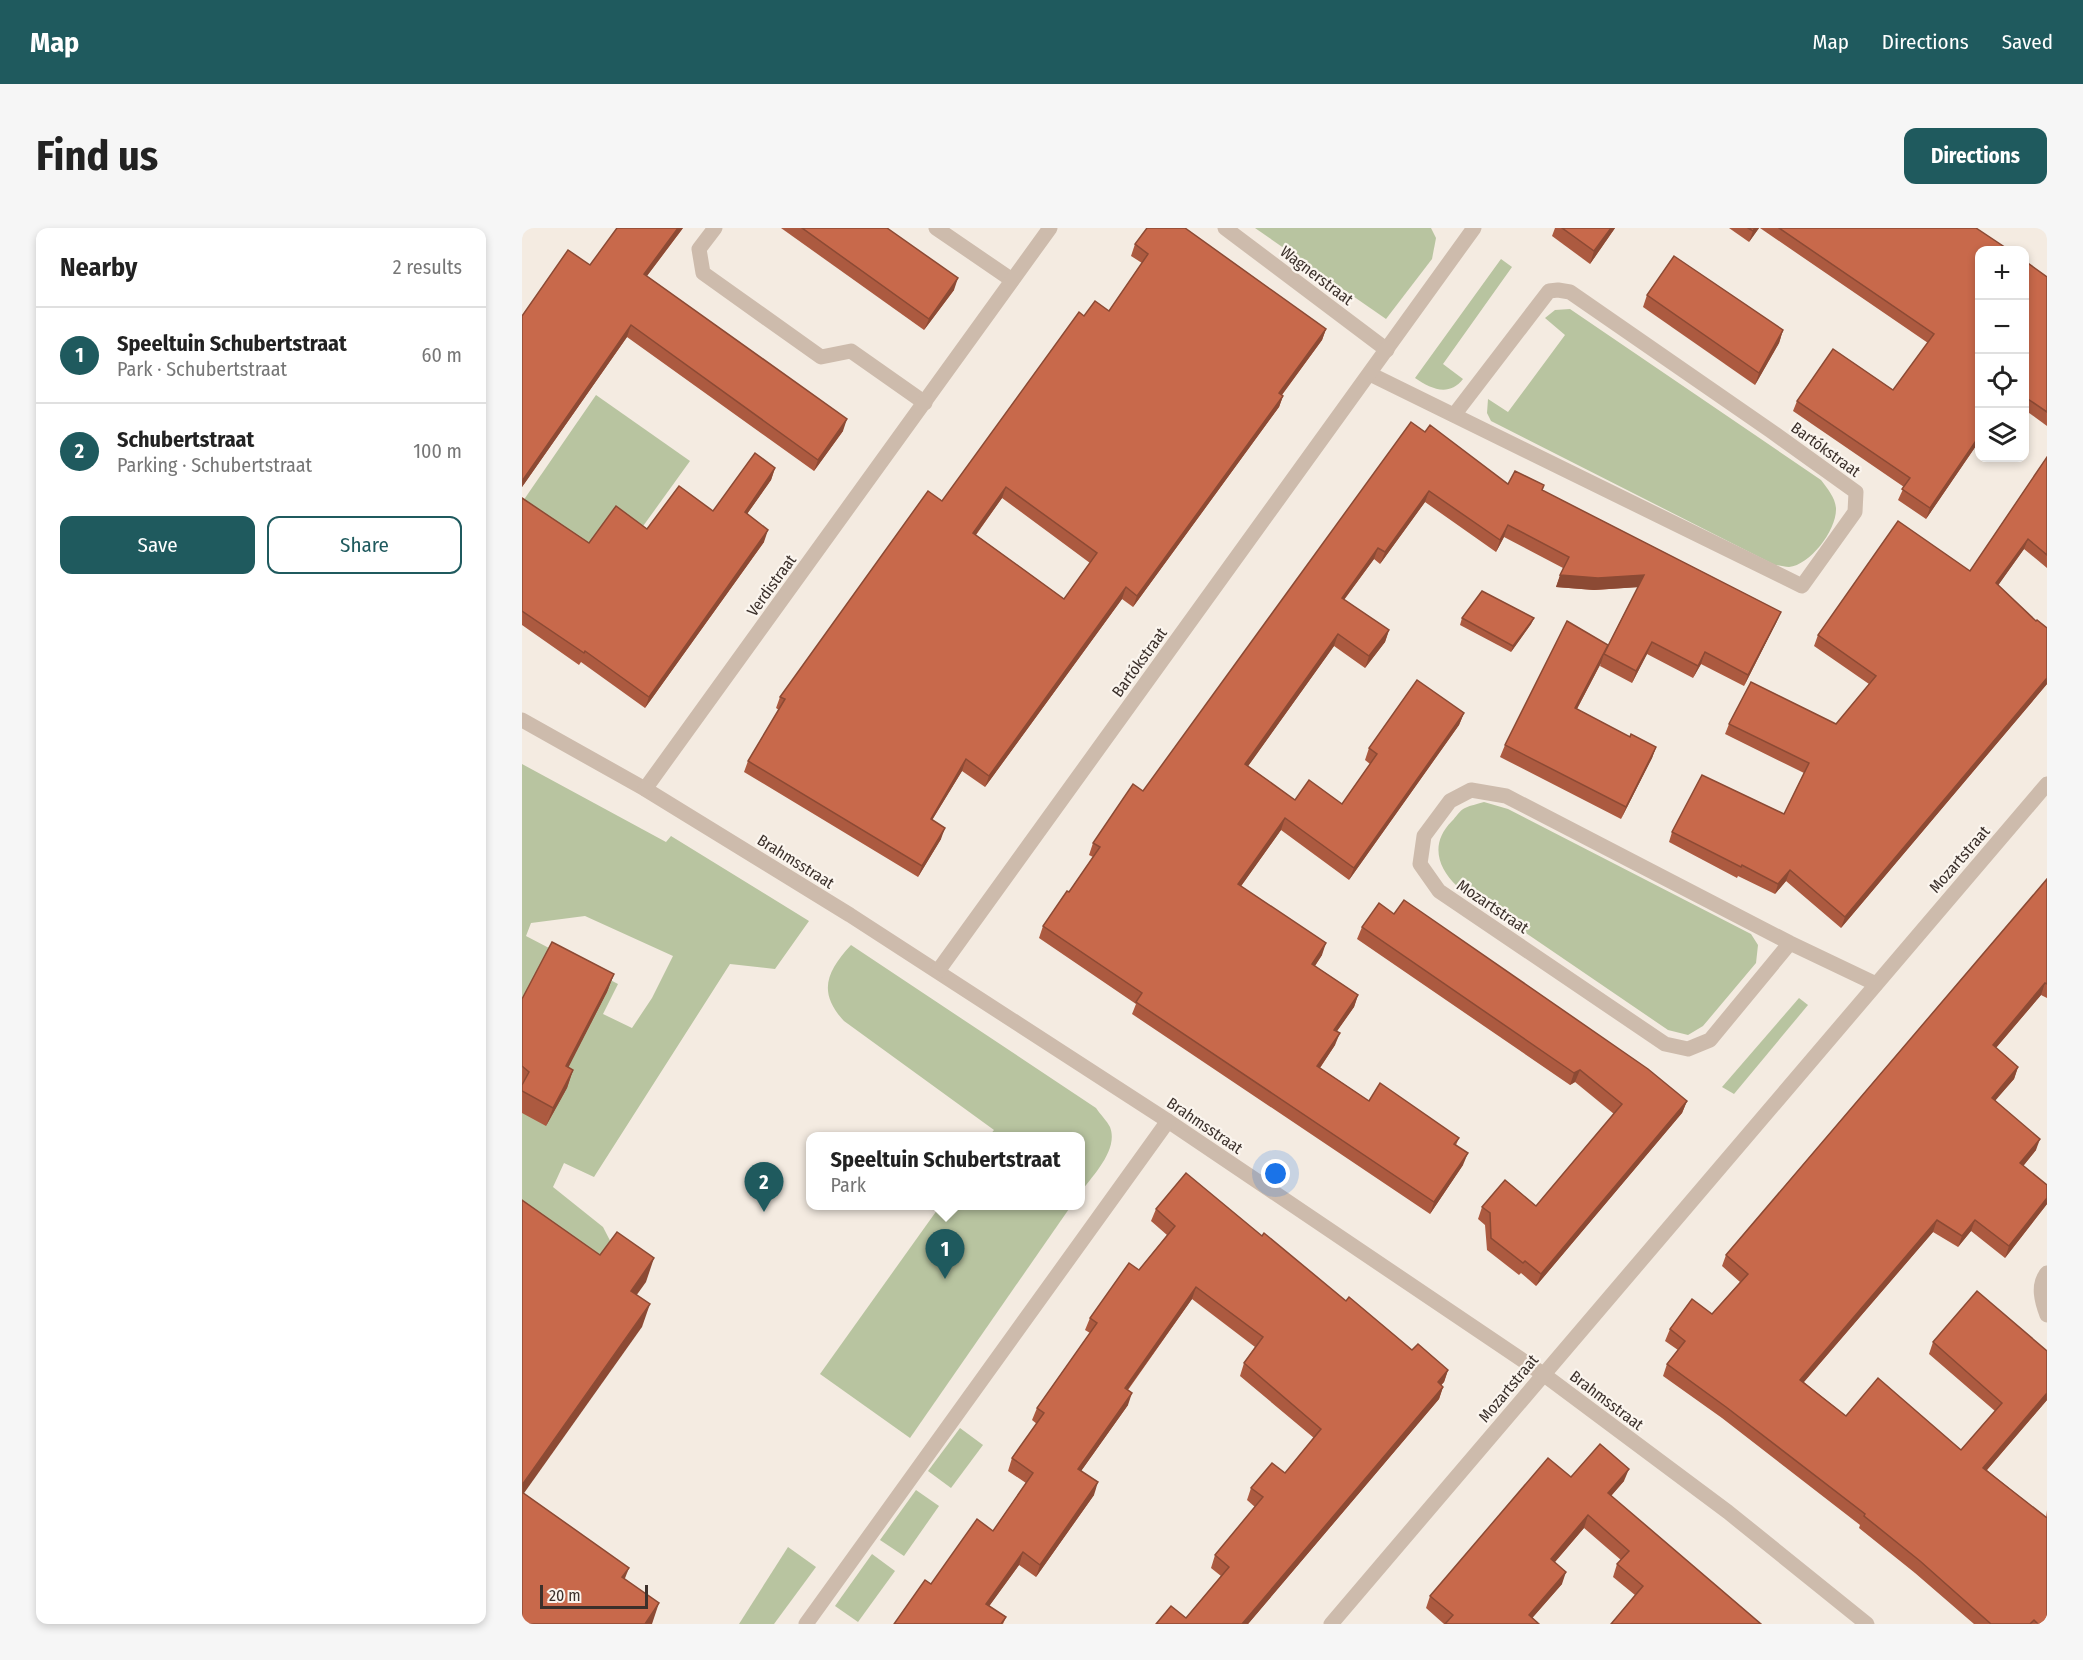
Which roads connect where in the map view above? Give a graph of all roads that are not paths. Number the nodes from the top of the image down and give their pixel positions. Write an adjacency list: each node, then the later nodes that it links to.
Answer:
1 (715, 228): 9 (street)
2 (936, 228): 6 (street)
3 (1050, 228): 6 (street, Verdistraat)
4 (1225, 228): 7 (street, Wagnerstraat)
5 (1473, 229): 7 (street, Bartókstraat)
6 (1011, 280): 9 (street, Verdistraat)
7 (1387, 350): 8 (street, Bartókstraat)
8 (1370, 374): 10 (street, Bartókstraat); 15 (street, Bartókstraat)
9 (925, 403): 13 (street, Verdistraat)
10 (1454, 415): 10 (street, Bartókstraat)
11 (522, 720): 13 (street, Brahmsstraat)
12 (2047, 784): 16 (street, Mozartstraat)
13 (645, 789): 15 (street, Brahmsstraat)
14 (1790, 943): 14 (street, Mozartstraat); 16 (street, Mozartstraat)
15 (938, 971): 17 (street, Brahmsstraat)
16 (1876, 984): 20 (street, Mozartstraat)
17 (1168, 1121): 20 (street, Brahmsstraat); 21 (street)
18 (2047, 1273): 19 (street)
19 (2047, 1315)
20 (1543, 1374): 22 (street, Mozartstraat); 23 (street, Brahmsstraat)
21 (806, 1624)
22 (1331, 1624)
23 (1867, 1624)

